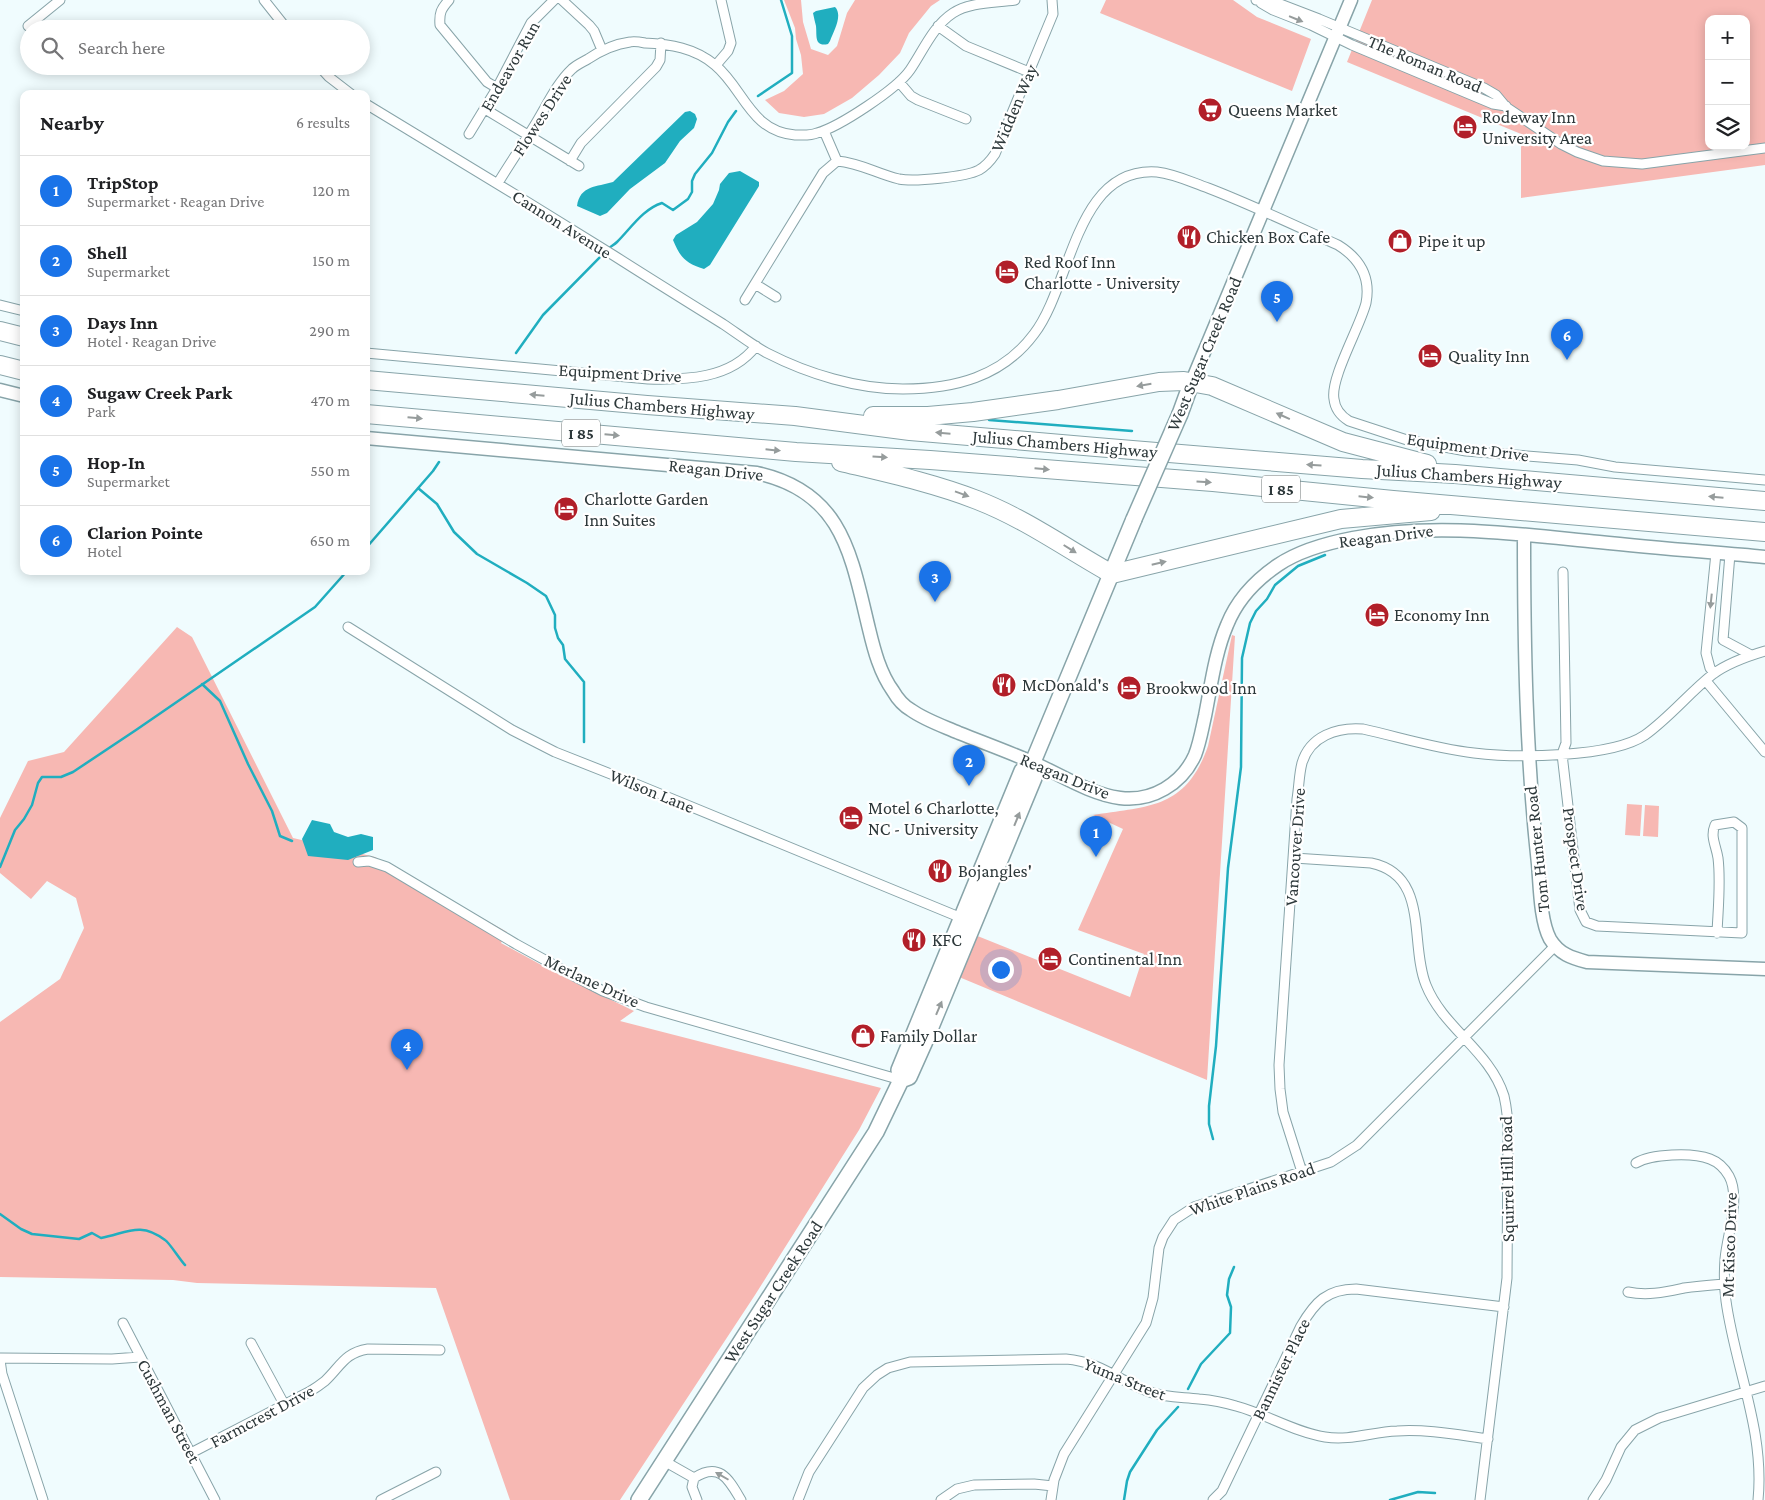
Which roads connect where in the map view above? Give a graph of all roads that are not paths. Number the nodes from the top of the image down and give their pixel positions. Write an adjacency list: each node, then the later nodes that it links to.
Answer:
1 (60, 0): 10 (street)
2 (264, 0): 11 (street)
3 (449, 0): 20 (street)
4 (554, 0): 20 (street, Endeavor Run)
5 (562, 0): 15 (street)
6 (722, 0): 16 (street)
7 (1015, 0): 12 (street, Flowes Drive)
8 (1052, 0): 17 (street, Widden Way)
9 (1351, 0): 13 (street, West Sugar Creek Road)
10 (35, 20)
11 (280, 20)
12 (938, 26): 17 (street); 19 (street, Flowes Drive)
13 (1338, 33): 13 (street, one-way to 13); 28 (street, The Roman Road); 33 (street, West Sugar Creek Road)
14 (661, 43): 15 (street, Flowes Drive); 16 (street, Flowes Drive); 29 (street)
15 (602, 50): 27 (street, Flowes Drive)
16 (716, 65): 25 (street, Flowes Drive)
17 (1029, 72): 30 (street, Widden Way)
18 (326, 75): 21 (street)
19 (899, 82): 24 (street); 25 (street, Flowes Drive)
20 (497, 88): 23 (street, Endeavor Run)
21 (346, 90)
22 (370, 106): 32 (street, Cannon Avenue)
23 (485, 109): 26 (street, Endeavor Run); 27 (street)
24 (966, 119)
25 (824, 131): 30 (street)
26 (469, 134)
27 (528, 136): 29 (street); 32 (street, Flowes Drive)
28 (1765, 148)
29 (570, 161): 31 (street)
30 (836, 161): 34 (street)
31 (579, 166)
32 (498, 183): 41 (street, Cannon Avenue)
33 (1263, 212): 41 (street, Equipment Drive); 46 (street, West Sugar Creek Road); 54 (street, Equipment Drive)
34 (755, 284): 35 (street); 36 (street)
35 (776, 297)
36 (745, 300)
37 (0, 305): 38 (street)
38 (20, 311)
39 (0, 330): 40 (highway)
40 (20, 336)
41 (756, 346): 42 (street, Equipment Drive)
42 (370, 353)
43 (0, 365): 44 (highway)
44 (20, 370)
45 (370, 380): 50 (highway, Julius Chambers Highway / I 85, one-way to 45)
46 (1192, 381): 50 (highway, one-way to 50); 53 (highway, one-way to 46); 63 (main road, West Sugar Creek Road, bridge)
47 (0, 390): 48 (street)
48 (20, 395)
49 (370, 414): 52 (highway, Julius Chambers Highway / I 85, one-way to 52)
50 (795, 416): 53 (highway, Julius Chambers Highway / I 85, one-way to 50)
51 (370, 438): 72 (street, Reagan Drive)
52 (796, 452): 56 (highway, Julius Chambers Highway / I 85, one-way to 56); 63 (highway, one-way to 63)
53 (1467, 475): 55 (highway, Julius Chambers Highway / I 85, one-way to 53)
54 (1765, 480)
55 (1765, 501)
56 (1470, 507): 57 (highway, Julius Chambers Highway / I 85); 63 (highway, one-way to 56)
57 (1765, 532)
58 (1524, 535): 59 (street, Reagan Drive); 71 (street, Tom Hunter Road); 72 (street, Reagan Drive)
59 (1716, 553): 60 (street, Reagan Drive); 67 (street, one-way to 67)
60 (1730, 554): 61 (street, Reagan Drive); 66 (street)
61 (1765, 557)
62 (1563, 572): 70 (street, Prospect Drive)
63 (1112, 574): 72 (main road, West Sugar Creek Road)
64 (348, 627): 75 (street, Wilson Lane)
65 (1765, 651): 66 (street)
66 (1751, 655): 67 (street)
67 (1714, 673): 68 (street)
68 (1706, 681): 69 (street); 70 (street)
69 (1765, 752)
70 (1562, 754): 71 (street); 76 (street, Prospect Drive)
71 (1528, 755): 73 (street, Vancouver Drive); 77 (street, Tom Hunter Road)
72 (1033, 762): 75 (main road, West Sugar Creek Road)
73 (1294, 858): 79 (street, Squirrel Hill Road); 82 (street, Vancouver Drive)
74 (358, 862): 80 (street, Merlane Drive)
75 (967, 921): 80 (main road, West Sugar Creek Road)
76 (1717, 932): 76 (street, Prospect Drive)
77 (1555, 946): 78 (street); 79 (street, White Plains Road)
78 (1765, 969)
79 (1464, 1038): 82 (street, White Plains Road); 85 (street, Squirrel Hill Road)
80 (901, 1080): 98 (main road, West Sugar Creek Road)
81 (1636, 1164): 83 (street, Mt Kisco Drive)
82 (1302, 1172): 91 (street, White Plains Road)
83 (1724, 1284): 84 (street); 93 (street, Mt Kisco Drive)
84 (1628, 1292)
85 (1504, 1307): 95 (street, Bannister Place); 96 (street, Squirrel Hill Road)
86 (123, 1323): 89 (street, Cushman Street)
87 (251, 1343): 94 (street)
88 (440, 1350): 94 (street, Farmcrest Drive)
89 (140, 1356): 90 (street); 97 (street, Cushman Street)
90 (0, 1359): 102 (street)
91 (1114, 1374): 95 (street, Yuma Street); 101 (street, White Plains Road); 108 (street, Yuma Street)
92 (1765, 1386): 93 (street)
93 (1751, 1389): 113 (street); 114 (street, Mt Kisco Drive)
94 (284, 1404): 97 (street, Farmcrest Drive)
95 (1259, 1414): 96 (street, Yuma Street); 111 (street, Bannister Place)
96 (1488, 1439): 112 (street, Squirrel Hill Road)
97 (191, 1453): 103 (street, Cushman Street)
98 (664, 1461): 100 (street); 105 (main road, West Sugar Creek Road)
99 (436, 1472): 104 (street)
100 (694, 1478): 106 (street); 107 (street, one-way to 100)
101 (1053, 1486): 109 (street); 110 (street, White Plains Road)
102 (43, 1500)
103 (215, 1500)
104 (381, 1500)
105 (639, 1500)
106 (697, 1500)
107 (741, 1500)
108 (798, 1500)
109 (940, 1500)
110 (1051, 1500)
111 (1213, 1500)
112 (1480, 1500)
113 (1594, 1500)
114 (1758, 1500)

